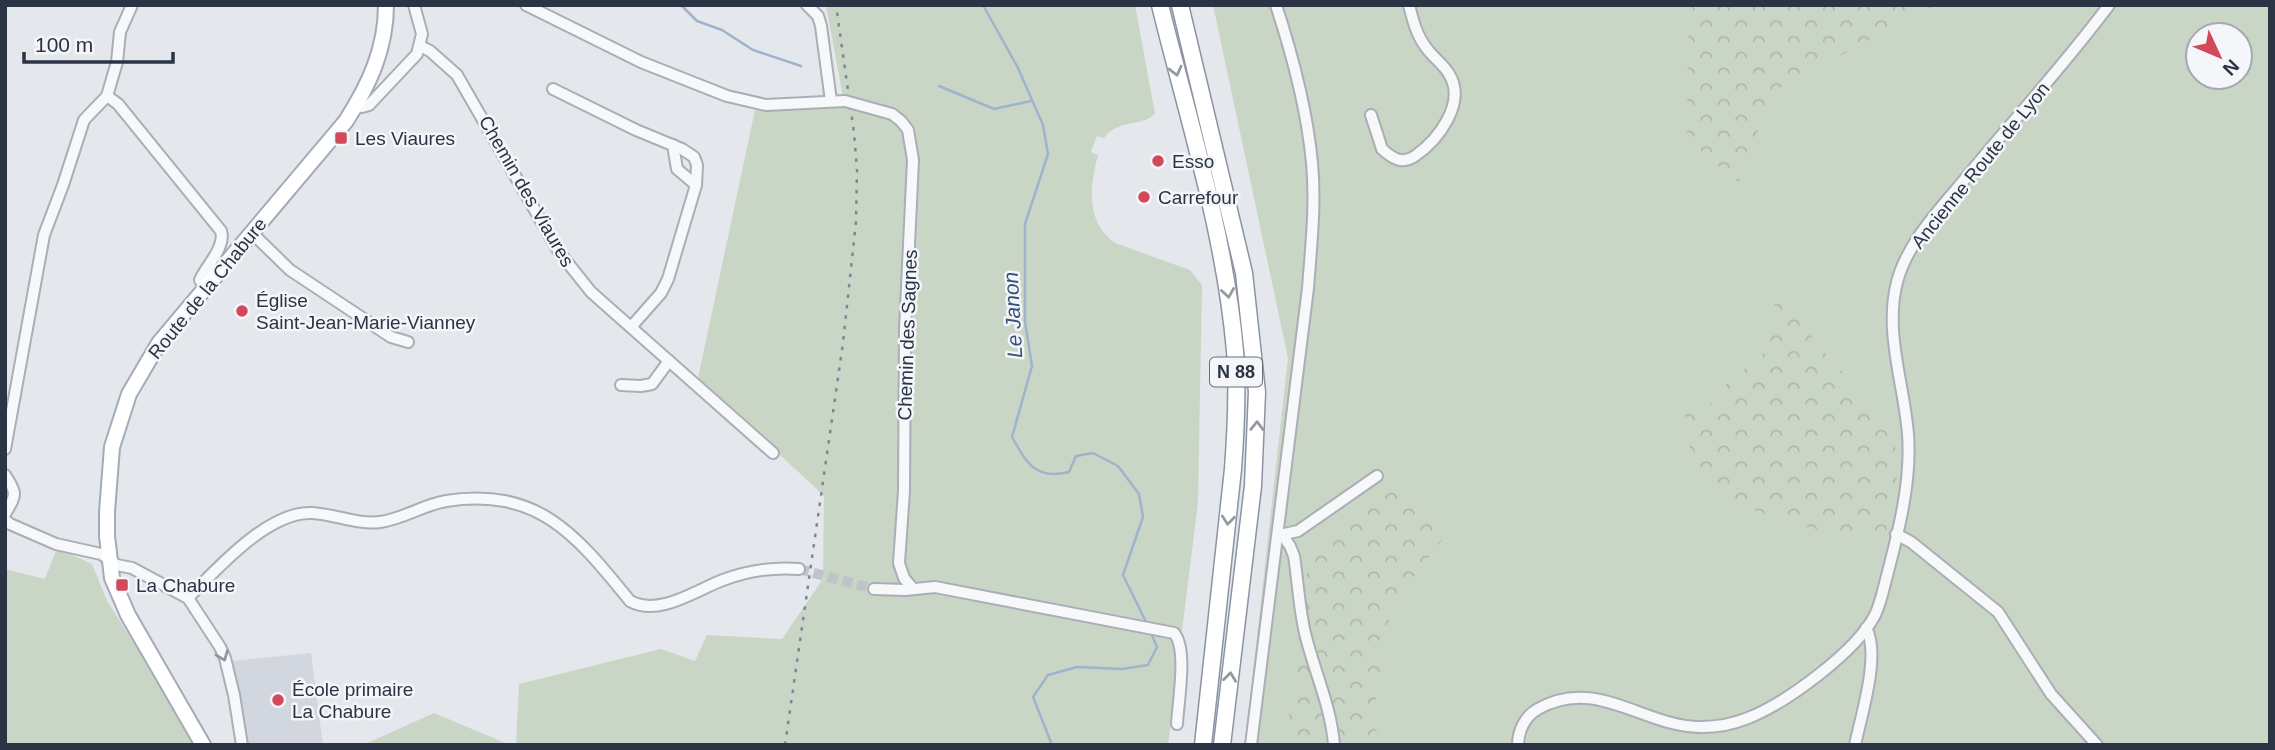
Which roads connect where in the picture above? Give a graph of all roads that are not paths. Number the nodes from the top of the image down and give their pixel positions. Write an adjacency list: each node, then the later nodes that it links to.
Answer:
1 (132, 5): 13 (street)
2 (386, 5): 15 (main road, Route de la Chabure)
3 (414, 5): 11 (street)
4 (527, 5): 14 (street, Chemin des Sagnes)
5 (807, 5): 14 (street)
6 (1160, 5): 41 (highway, N 88, one-way to 41)
7 (1180, 5): 42 (highway, N 88, one-way to 7)
8 (1276, 5): 31 (street)
9 (1409, 5): 16 (street)
10 (2109, 5): 30 (street, Ancienne Route de Lyon)
11 (420, 46): 15 (street); 21 (street, Chemin des Viaures)
12 (553, 89): 17 (street)
13 (107, 96): 20 (street); 25 (street)
14 (831, 101): 35 (street, Chemin des Sagnes, bridge)
15 (357, 104): 19 (main road, Route de la Chabure)
16 (1371, 115)
17 (673, 145): 18 (street); 18 (street)
18 (696, 185): 21 (street)
19 (251, 232): 20 (main road, Route de la Chabure); 22 (street)
20 (205, 287): 32 (main road, Route de la Chabure)
21 (631, 327): 23 (street, Chemin des Viaures)
22 (408, 342)
23 (669, 362): 24 (street); 26 (street, Chemin des Viaures)
24 (621, 385)
25 (5, 449)
26 (773, 453)
27 (5, 475): 29 (street)
28 (1377, 476): 31 (street)
29 (6, 520): 32 (street)
30 (1896, 534): 37 (street, Ancienne Route de Lyon); 47 (street)
31 (1280, 536): 43 (street); 44 (street)
32 (109, 559): 36 (street); 39 (main road, Route de la Chabure)
33 (799, 569): 36 (street)
34 (874, 589): 35 (street)
35 (913, 589): 38 (street)
36 (188, 598): 40 (street, one-way to 40)
37 (1866, 628): 45 (street, Ancienne Route de Lyon); 46 (street)
38 (1177, 724)
39 (203, 745)
40 (243, 745)
41 (1203, 745)
42 (1222, 745)
43 (1251, 745)
44 (1335, 745)
45 (1518, 745)
46 (1854, 745)
47 (2096, 745)

